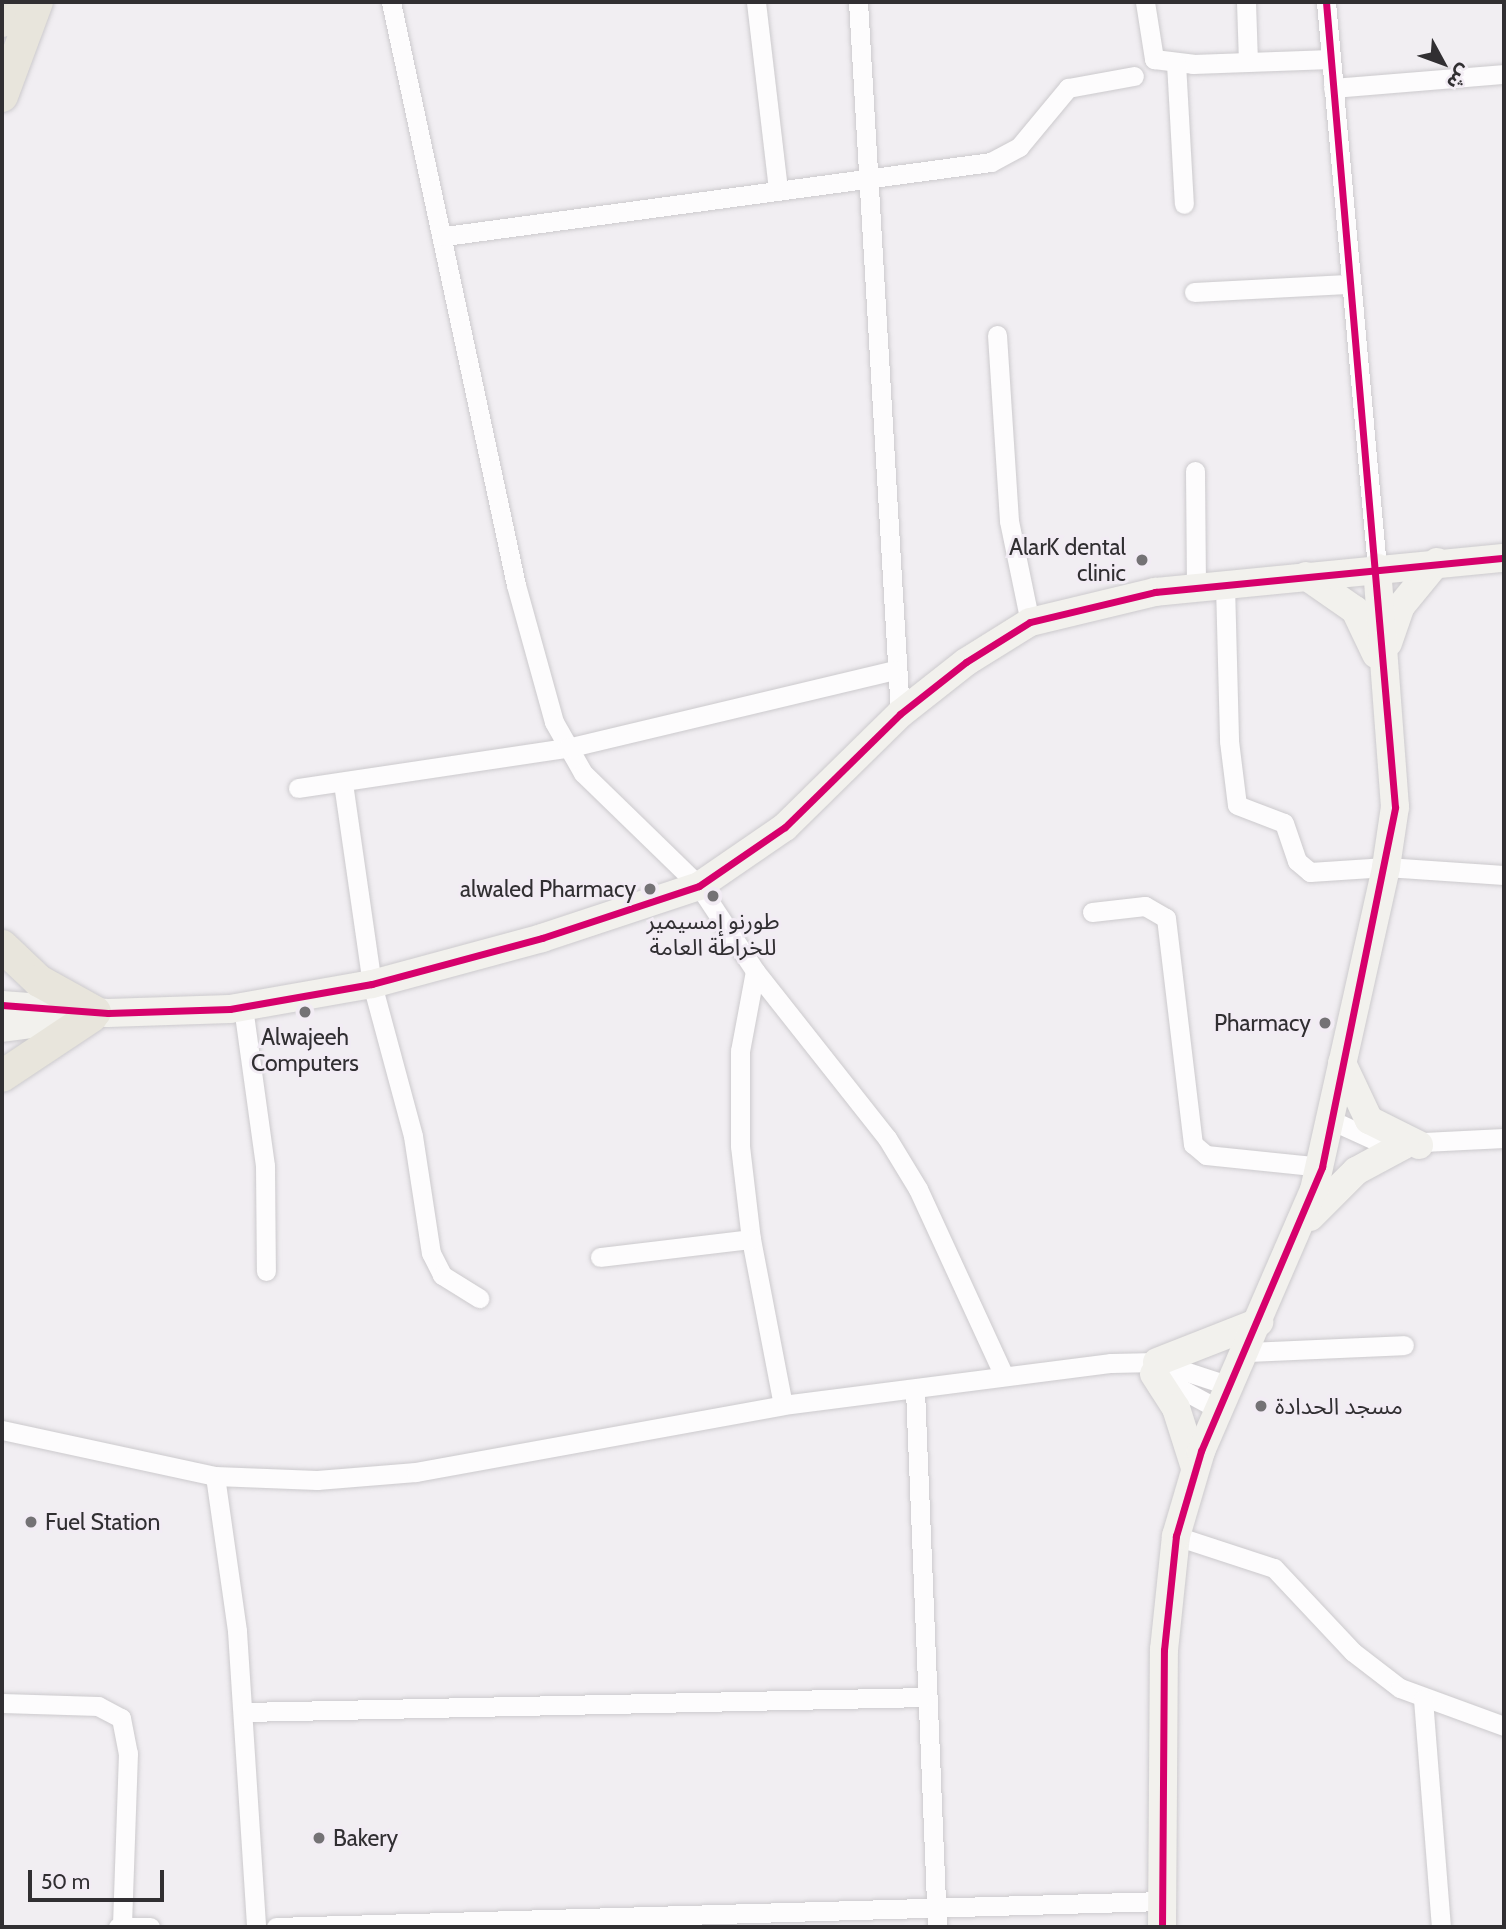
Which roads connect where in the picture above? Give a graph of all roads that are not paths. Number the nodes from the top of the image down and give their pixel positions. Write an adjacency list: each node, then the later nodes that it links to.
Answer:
1 (10, 2): 9 (main road)
2 (37, 2): 16 (main road)
3 (391, 2): 20 (street)
4 (756, 2): 18 (street)
5 (858, 2): 17 (street)
6 (1145, 2): 12 (street)
7 (1246, 2): 11 (street)
8 (1326, 2): 10 (street)
9 (2, 21)
10 (1331, 59): 11 (street); 15 (street)
11 (1248, 62): 12 (street)
12 (1175, 63): 19 (street)
13 (1504, 74): 15 (street)
14 (1134, 76): 17 (street)
15 (1333, 88): 21 (street)
16 (2, 96)
17 (867, 176): 18 (street); 33 (street)
18 (778, 189): 20 (street)
19 (1184, 204)
20 (445, 236): 35 (street)
21 (1347, 284): 22 (street); 27 (street)
22 (1194, 292)
23 (998, 335): 31 (street)
24 (1195, 471): 30 (street)
25 (1504, 558): 26 (street)
26 (1437, 562): 27 (street); 32 (street)
27 (1377, 568): 28 (street); 32 (street)
28 (1306, 576): 29 (street); 32 (street)
29 (1225, 585): 30 (street); 38 (street)
30 (1196, 589): 31 (street)
31 (1030, 622): 34 (street)
32 (1386, 669): 38 (street)
33 (894, 670): 34 (street); 35 (street)
34 (900, 714): 40 (street)
35 (567, 748): 36 (street); 40 (street)
36 (343, 783): 37 (street); 44 (street)
37 (298, 788)
38 (1386, 867): 39 (street); 49 (street)
39 (1504, 875)
40 (699, 886): 43 (street); 44 (street)
41 (1092, 912): 54 (street)
42 (2, 946): 47 (main road)
43 (755, 971): 56 (street); 64 (street)
44 (372, 984): 46 (street); 59 (street)
45 (2, 1005): 47 (street)
46 (243, 1007): 47 (street); 58 (street)
47 (98, 1014): 48 (street); 50 (main road)
48 (2, 1028)
49 (1342, 1062): 51 (street); 53 (street)
50 (2, 1076)
51 (1333, 1121): 53 (street); 54 (street)
52 (1504, 1138): 53 (street)
53 (1412, 1145): 55 (street)
54 (1322, 1167): 55 (street)
55 (1300, 1230): 60 (street)
56 (751, 1239): 57 (street); 67 (street)
57 (600, 1257)
58 (266, 1270)
59 (479, 1298)
60 (1259, 1322): 62 (street); 63 (street)
61 (1404, 1345): 62 (street)
62 (1246, 1352): 66 (street)
63 (1156, 1368): 64 (street); 66 (street); 69 (street)
64 (1003, 1374): 65 (street)
65 (915, 1390): 67 (street); 72 (street)
66 (1224, 1398): 69 (street)
67 (783, 1405): 70 (street)
68 (2, 1430): 70 (street)
69 (1195, 1468): 71 (street)
70 (215, 1476): 75 (street)
71 (1176, 1536): 73 (street); 77 (street)
72 (925, 1697): 75 (street); 78 (street)
73 (1423, 1699): 76 (street); 85 (street)
74 (2, 1703): 80 (street)
75 (244, 1712): 82 (street)
76 (1504, 1726)
77 (1162, 1914): 78 (street)
78 (936, 1917): 79 (street)
79 (653, 1924): 84 (street)
80 (121, 1927): 81 (street)
81 (150, 1927)
82 (256, 1927)
83 (276, 1927): 84 (street)
84 (325, 1927)
85 (1441, 1927)

